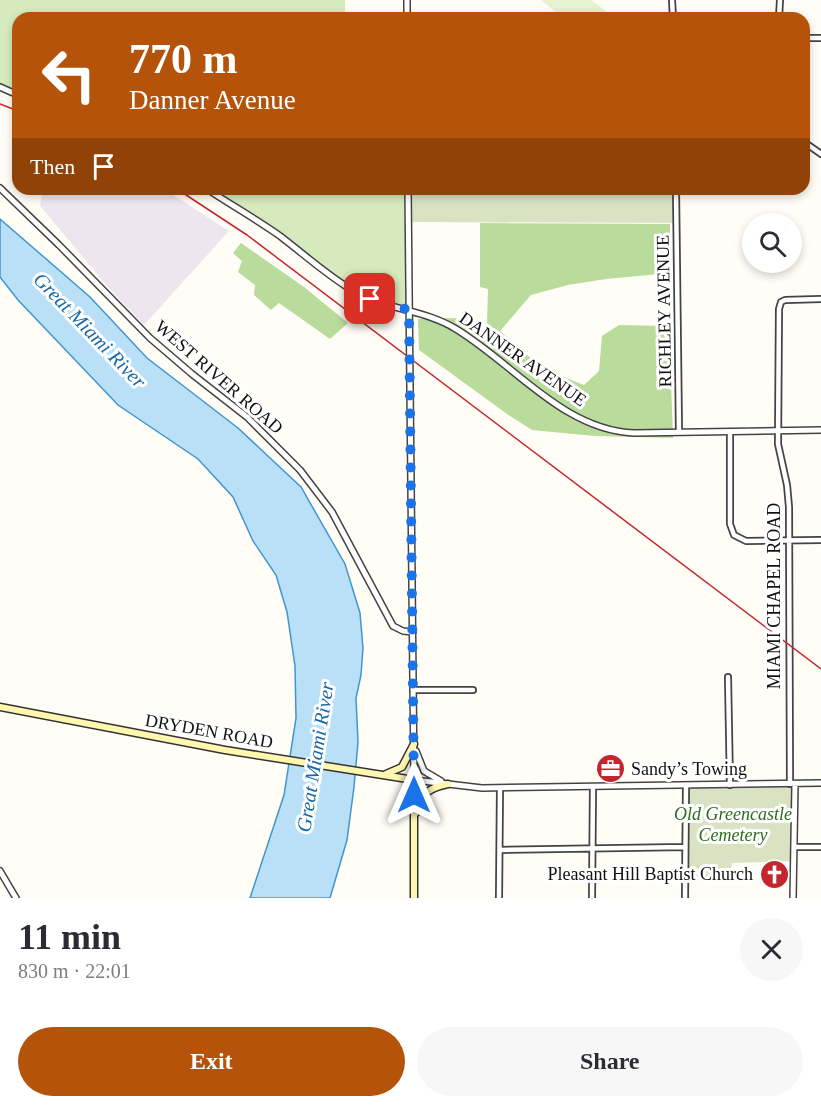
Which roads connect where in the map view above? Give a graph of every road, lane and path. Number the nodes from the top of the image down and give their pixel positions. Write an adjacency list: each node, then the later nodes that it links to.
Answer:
1 (821, 146): 2 (street)
2 (819, 153)
3 (0, 188): 15 (street, WEST RIVER ROAD)
4 (216, 195): 8 (street, DANNER AVENUE)
5 (408, 195): 8 (street)
6 (676, 195): 11 (street, RICHLEY AVENUE)
7 (821, 299): 10 (street, MIAMI CHAPEL ROAD)
8 (409, 310): 11 (street, DANNER AVENUE); 15 (street)
9 (821, 430): 10 (street, DANNER AVENUE)
10 (777, 431): 12 (street, DANNER AVENUE); 13 (street, MIAMI CHAPEL ROAD)
11 (679, 432): 12 (street, DANNER AVENUE)
12 (730, 432): 13 (street)
13 (789, 540): 14 (street); 25 (street, MIAMI CHAPEL ROAD)
14 (821, 540)
15 (413, 632): 17 (street)
16 (728, 677): 26 (street)
17 (414, 690): 18 (street); 20 (street)
18 (473, 690)
19 (0, 707): 21 (main road, DRYDEN ROAD)
20 (414, 744): 21 (main road); 22 (street); 24 (street)
21 (397, 774): 22 (main road, DRYDEN ROAD)
22 (414, 780): 24 (street); 30 (main road)
23 (821, 783): 25 (street)
24 (448, 784): 29 (street); 30 (main road)
25 (793, 784): 26 (street); 32 (street, MIAMI CHAPEL ROAD)
26 (730, 785): 27 (street)
27 (686, 786): 28 (street); 31 (street)
28 (593, 787): 29 (street); 34 (street)
29 (500, 788): 35 (street)
30 (414, 819): 38 (main road)
31 (685, 847): 34 (street); 41 (street)
32 (794, 847): 33 (street); 42 (street, MIAMI CHAPEL ROAD)
33 (821, 847)
34 (592, 849): 35 (street); 40 (street)
35 (500, 850): 39 (street)
36 (0, 871): 37 (street)
37 (16, 898)
38 (414, 898)
39 (499, 898)
40 (592, 898)
41 (685, 898)
42 (793, 898)

